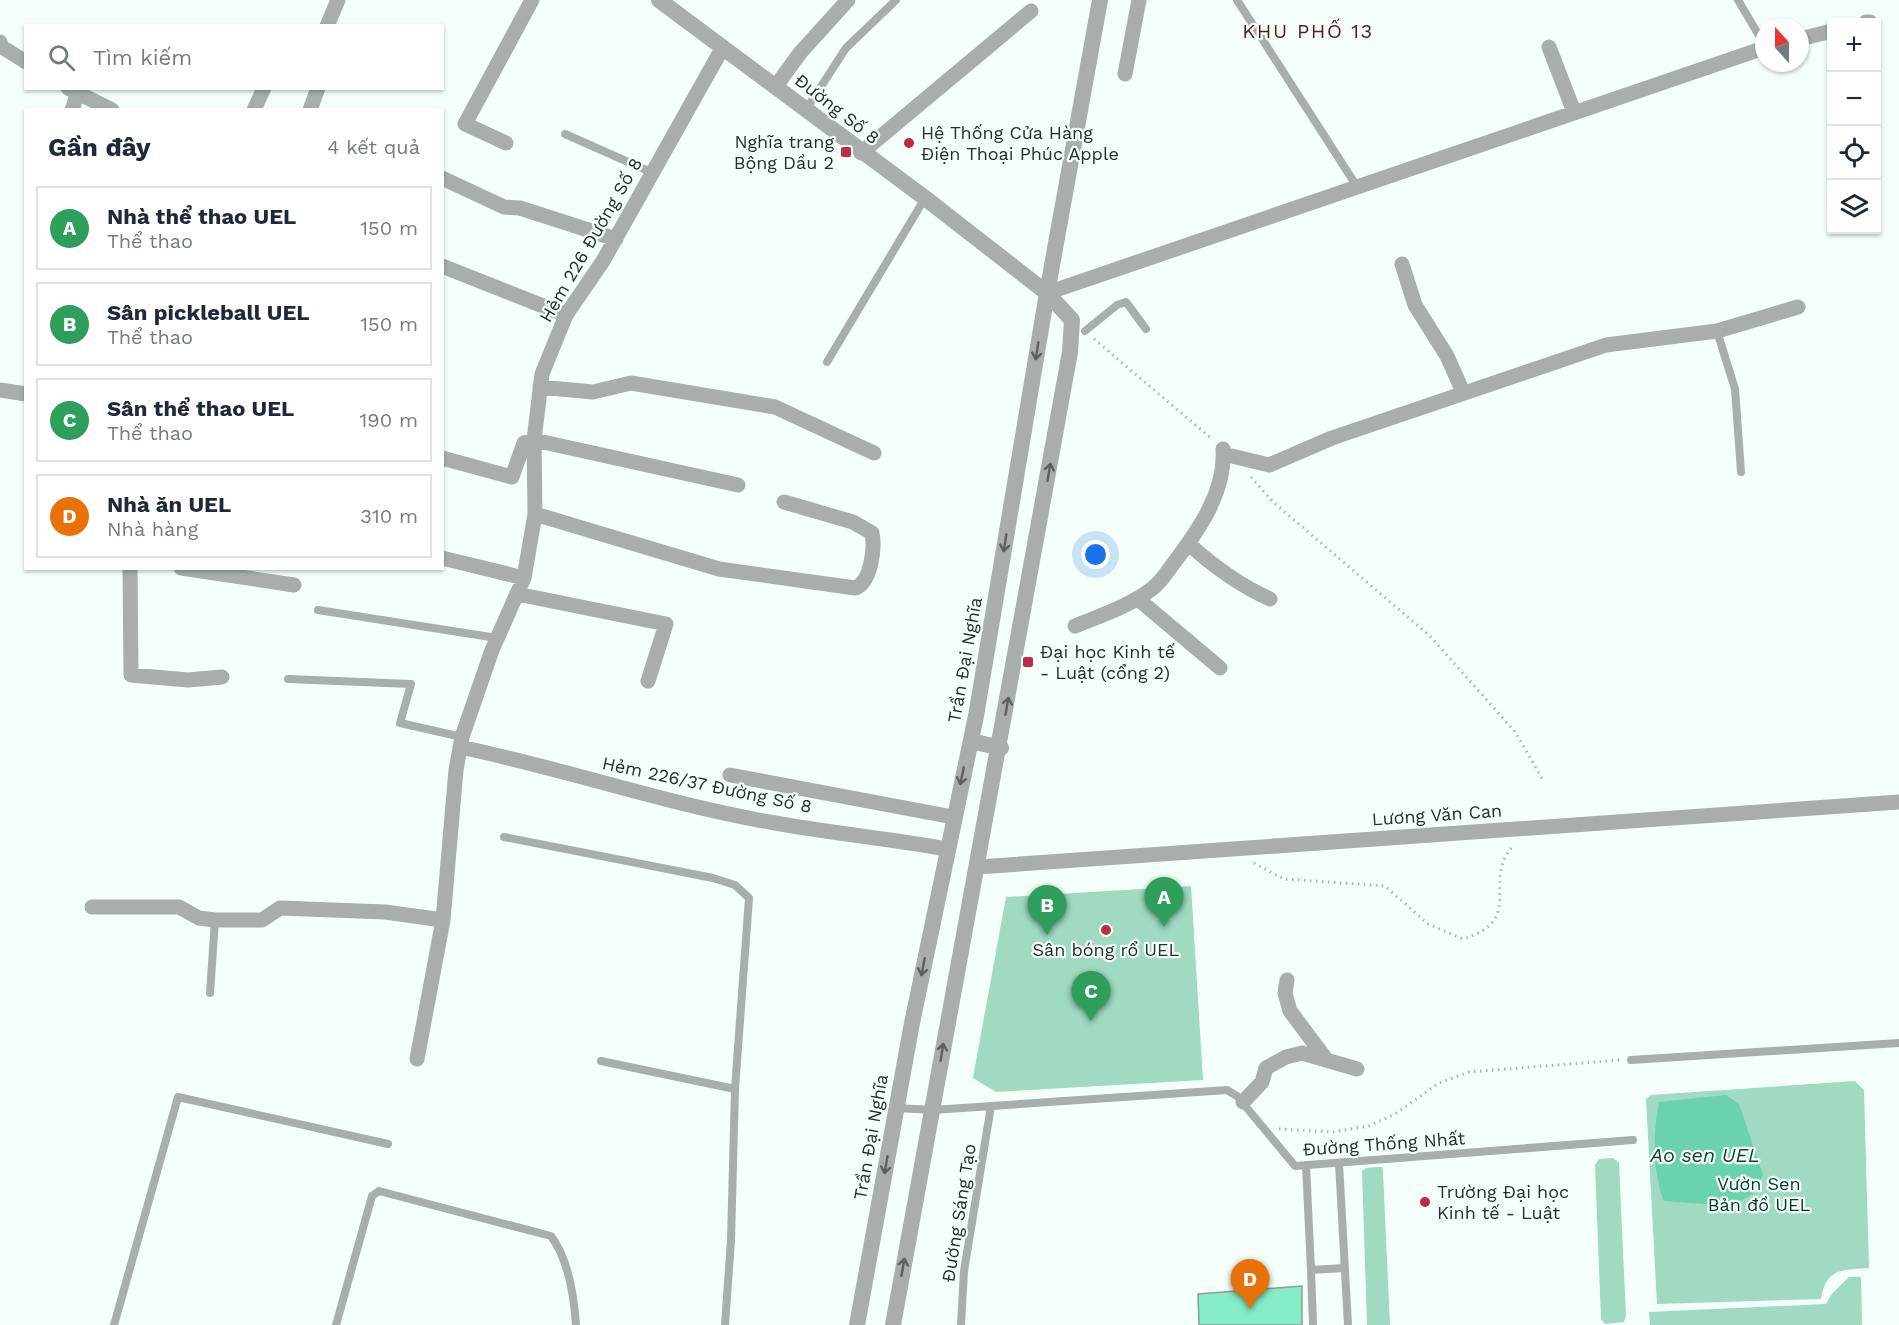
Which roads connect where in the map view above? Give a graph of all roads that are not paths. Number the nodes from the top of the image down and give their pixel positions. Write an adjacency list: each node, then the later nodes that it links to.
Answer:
1 (338, 0): 11 (street)
2 (532, 0): 31 (street)
3 (659, 0): 16 (street, Đường Số 8)
4 (848, 0): 21 (street)
5 (896, 0): 28 (lane)
6 (1100, 0): 40 (street, Trần Đại Nghĩa)
7 (1139, 0): 20 (street)
8 (1237, 0): 35 (lane)
9 (1738, 0): 12 (lane)
10 (1031, 11): 32 (street)
11 (328, 24)
12 (1755, 30)
13 (1827, 32): 14 (street)
14 (1809, 37)
15 (1, 47): 19 (street)
16 (723, 47): 21 (street, Đường Số 8); 33 (street, Hẻm 226 Đường Số 8)
17 (1549, 48): 29 (street)
18 (1755, 49): 29 (street)
19 (24, 61)
20 (1125, 74)
21 (776, 86): 28 (street, Đường Số 8)
22 (263, 90): 26 (street)
23 (317, 90): 27 (street)
24 (72, 98): 25 (street)
25 (105, 108)
26 (255, 108)
27 (311, 108)
28 (807, 108): 32 (street, Đường Số 8)
29 (1574, 112): 35 (street)
30 (565, 134): 33 (lane)
31 (506, 143)
32 (861, 153): 36 (street, Đường Số 8)
33 (653, 172): 37 (street, Hẻm 226 Đường Số 8)
34 (444, 179): 37 (street)
35 (1356, 185): 40 (street)
36 (925, 198): 40 (street, Đường Số 8); 46 (lane)
37 (616, 239): 42 (street, Hẻm 226 Đường Số 8)
38 (1402, 264): 49 (street)
39 (444, 267): 42 (street)
40 (1047, 293): 43 (street, Đường Số 8); 74 (street, Trần Đại Nghĩa, one-way to 74)
41 (1798, 307): 45 (street)
42 (566, 315): 47 (street, Hẻm 226 Đường Số 8)
43 (1078, 326): 44 (lane); 76 (street, one-way to 43)
44 (1146, 329)
45 (1717, 331): 49 (street); 54 (lane)
46 (827, 362)
47 (540, 387): 51 (street, Hẻm 226 Đường Số 8); 52 (street)
48 (0, 390): 50 (street)
49 (1463, 392): 58 (street)
50 (24, 394)
51 (534, 440): 53 (street); 55 (street); 57 (street, Hẻm 226 Đường Số 8)
52 (874, 453)
53 (444, 459)
54 (1741, 472)
55 (738, 485)
56 (784, 502): 57 (street)
57 (535, 514): 62 (street, Hẻm 226 Đường Số 8)
58 (1189, 544): 65 (street); 66 (street)
59 (444, 558): 62 (street)
60 (130, 570): 71 (street)
61 (194, 570): 63 (street)
62 (525, 578): 64 (street, Hẻm 226 Đường Số 8)
63 (294, 585)
64 (517, 594): 69 (street, Hẻm 226 Đường Số 8); 73 (street)
65 (1137, 599): 68 (street); 70 (street)
66 (1270, 600)
67 (318, 610): 69 (lane)
68 (1075, 626)
69 (497, 638): 75 (street, Hẻm 226 Đường Số 8)
70 (1220, 668)
71 (222, 676)
72 (288, 679): 75 (lane)
73 (648, 681)
74 (971, 741): 76 (street); 79 (street, Trần Đại Nghĩa, one-way to 79)
75 (461, 742): 81 (street, Hẻm 226/37 Đường Số 8); 85 (street, Hẻm 226 Đường Số 8)
76 (1001, 748): 82 (street)
77 (730, 776): 79 (street)
78 (1899, 802): 82 (street, Lương Văn Can)
79 (953, 817): 81 (street, Trần Đại Nghĩa)
80 (504, 837): 94 (lane)
81 (947, 849): 97 (street, Trần Đại Nghĩa, one-way to 97)
82 (978, 867): 98 (street, one-way to 82)
83 (92, 907): 84 (street)
84 (215, 920): 85 (street); 87 (lane)
85 (443, 920): 89 (street, Hẻm 226 Đường Số 8)
86 (1287, 981): 90 (street)
87 (210, 993)
88 (1899, 1043): 91 (lane)
89 (417, 1059)
90 (1326, 1059): 93 (street); 95 (street)
91 (1631, 1059)
92 (600, 1061): 94 (lane)
93 (1357, 1069)
94 (735, 1089): 108 (lane)
95 (1243, 1101): 96 (lane); 102 (lane, Đường Thống Nhất)
96 (991, 1106): 98 (lane); 111 (lane, Đường Sáng Tạo)
97 (896, 1108): 98 (lane); 109 (street, Trần Đại Nghĩa, one-way to 109)
98 (933, 1110): 110 (street, one-way to 98)
99 (1633, 1140): 101 (lane, Đường Thống Nhất)
100 (388, 1144): 105 (lane)
101 (1339, 1163): 102 (lane, Đường Thống Nhất); 103 (lane)
102 (1306, 1165): 104 (lane)
103 (1344, 1268): 104 (lane); 113 (lane)
104 (1311, 1270): 112 (lane)
105 (114, 1325)
106 (336, 1325): 107 (lane)
107 (576, 1325)
108 (725, 1325)
109 (857, 1325)
110 (892, 1325)
111 (961, 1325)
112 (1312, 1325)
113 (1347, 1325)

